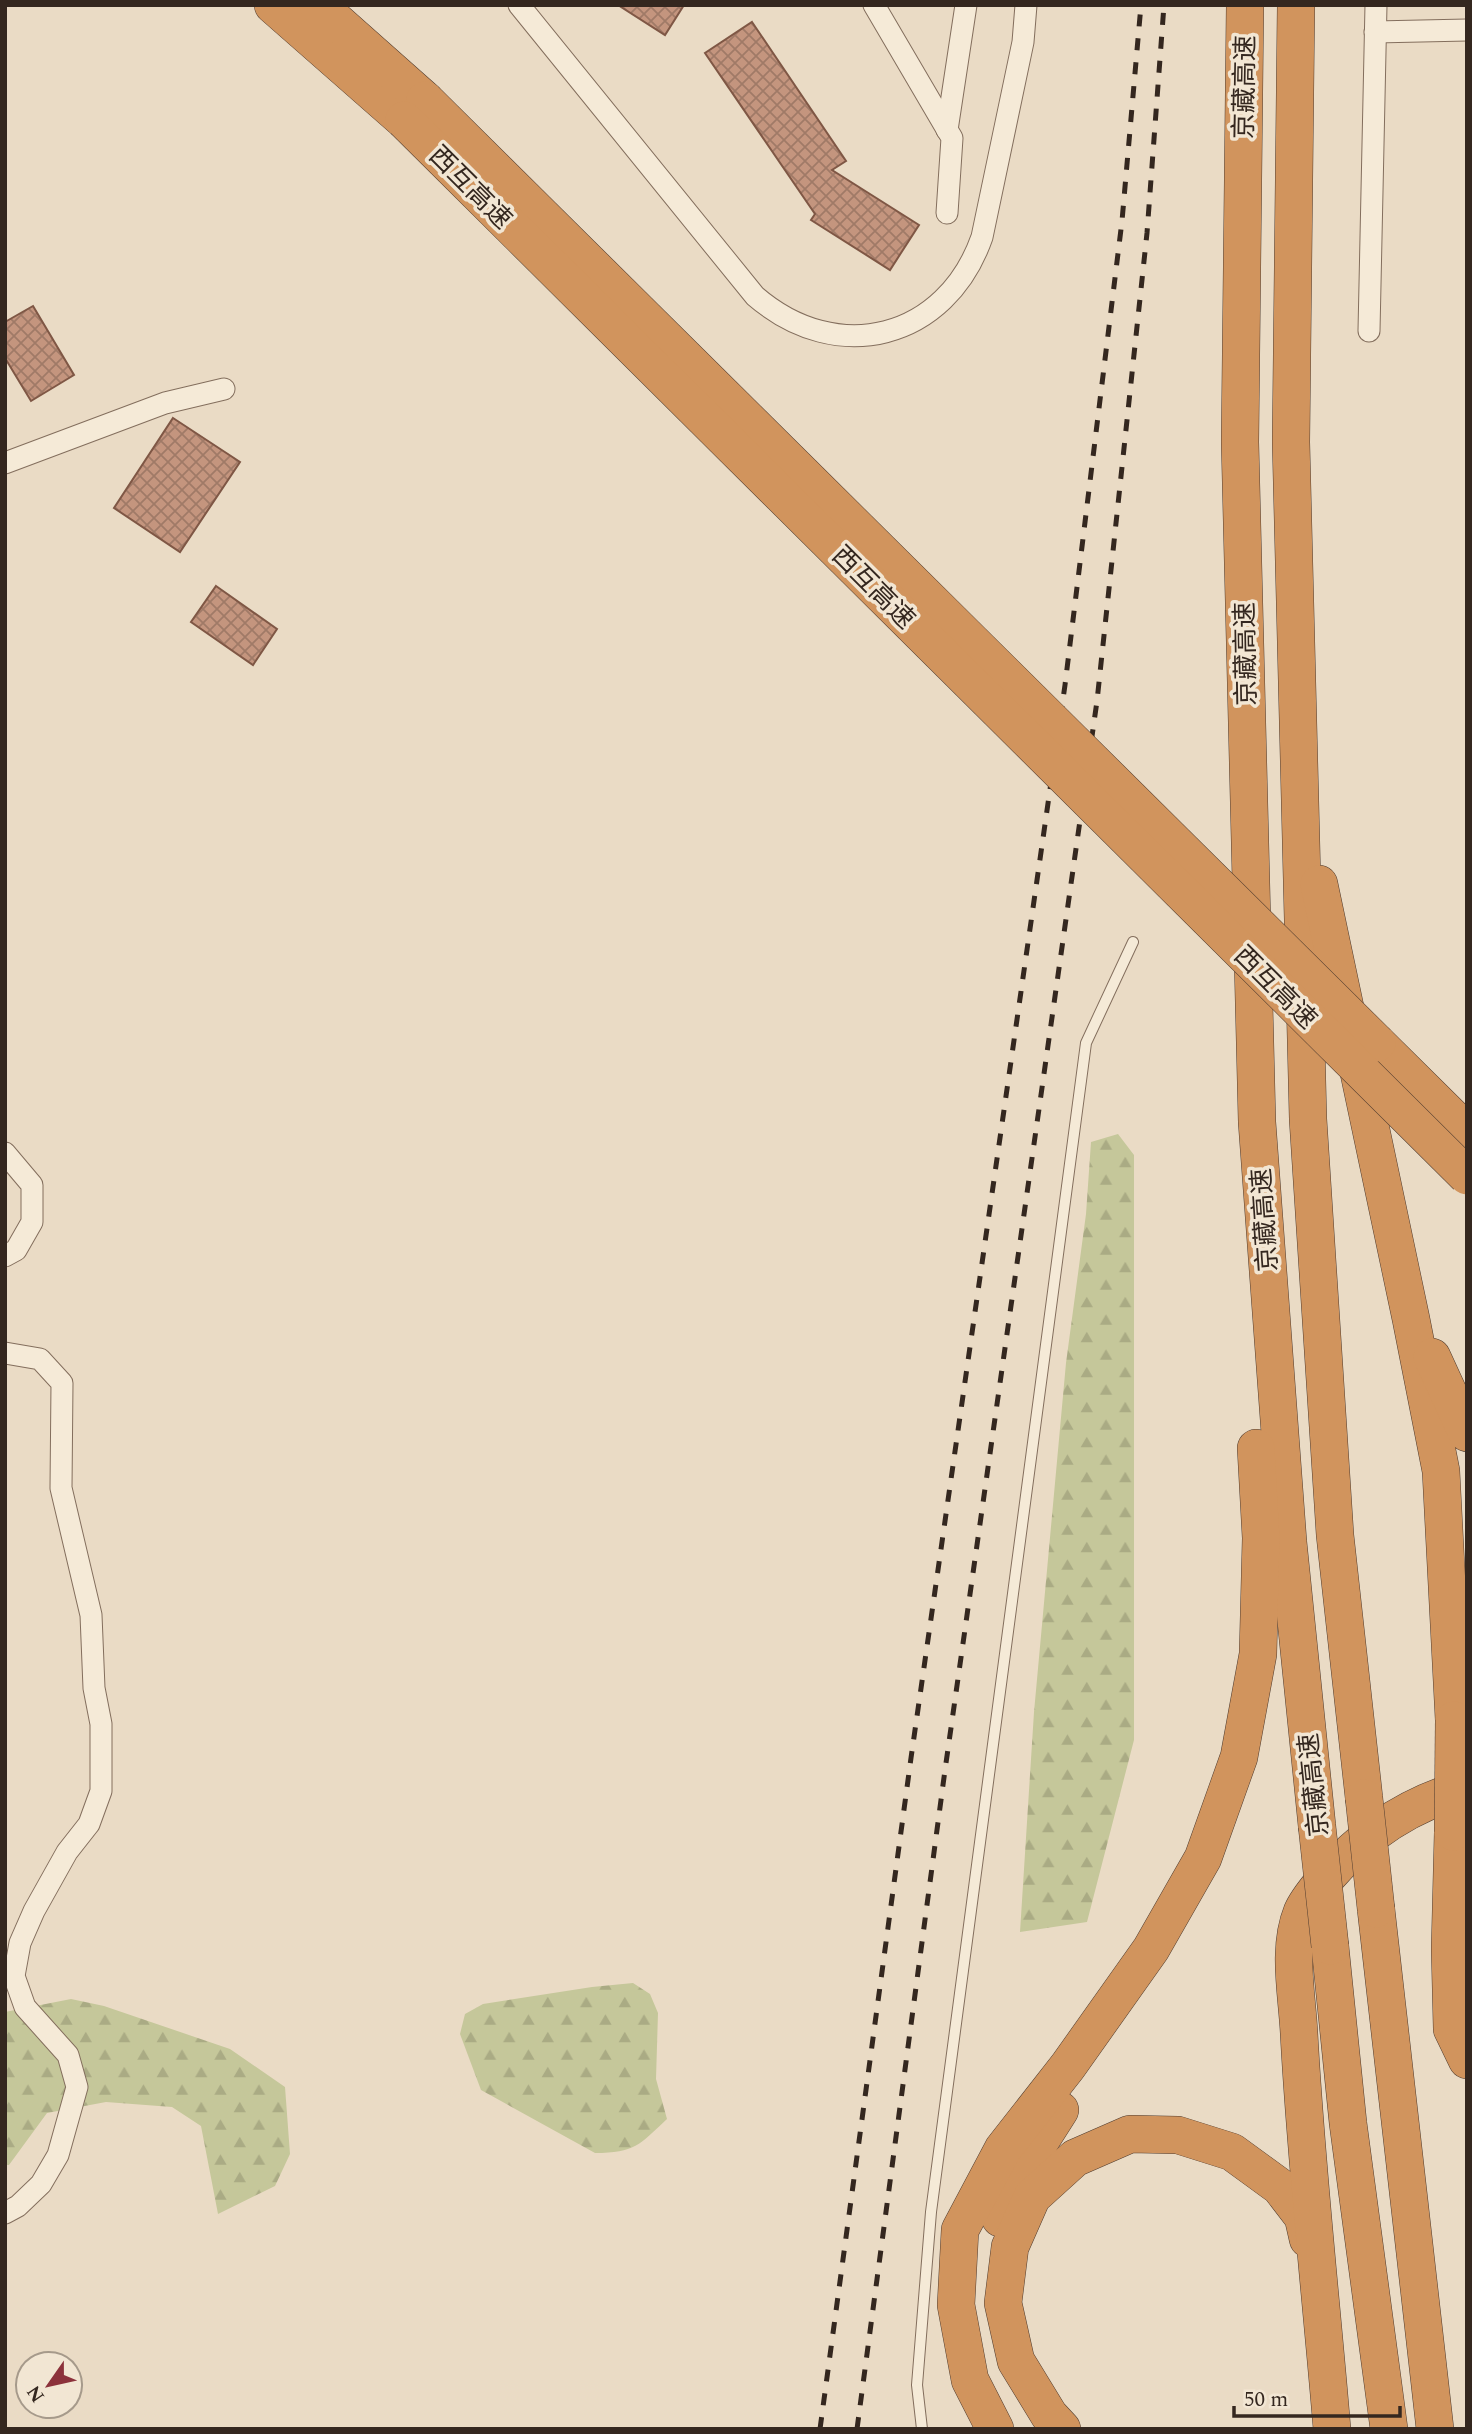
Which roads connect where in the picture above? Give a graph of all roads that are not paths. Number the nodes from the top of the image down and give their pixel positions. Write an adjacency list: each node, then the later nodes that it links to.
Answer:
1 (273, 5): 12 (highway, 西互高速)
2 (318, 5): 12 (highway, 西互高速)
3 (519, 5): 6 (street)
4 (874, 5): 13 (street)
5 (966, 5): 13 (street)
6 (1026, 5)
7 (1245, 5): 22 (highway, 京藏高速)
8 (1296, 5): 18 (highway, 京藏高速)
9 (1376, 5): 11 (street)
10 (1467, 30): 11 (street)
11 (1375, 32): 15 (street)
12 (414, 110): 20 (highway, 西互高速, bridge); 25 (highway, 西互高速, bridge)
13 (947, 130): 14 (street)
14 (947, 213)
15 (1369, 331)
16 (224, 389): 17 (street)
17 (5, 463)
18 (1299, 794): 27 (highway); 42 (highway, 京藏高速, bridge)
19 (1133, 942): 37 (lane)
20 (1377, 1043): 21 (highway); 23 (highway)
21 (1467, 1115)
22 (1257, 1122): 32 (highway); 36 (highway, 京藏高速, bridge)
23 (1467, 1132)
24 (5, 1153): 26 (street)
25 (1467, 1176)
26 (5, 1256)
27 (1411, 1319): 29 (highway); 31 (highway, bridge)
28 (5, 1353): 34 (street)
29 (1467, 1433)
30 (1467, 1788): 35 (highway)
31 (1458, 1935): 33 (highway)
32 (1115, 2000): 38 (highway); 39 (highway)
33 (1467, 2060)
34 (5, 2213)
35 (1321, 2293): 40 (highway); 41 (highway)
36 (1389, 2424)
37 (922, 2429)
38 (995, 2429)
39 (1034, 2429)
40 (1062, 2429)
41 (1332, 2429)
42 (1435, 2429)

